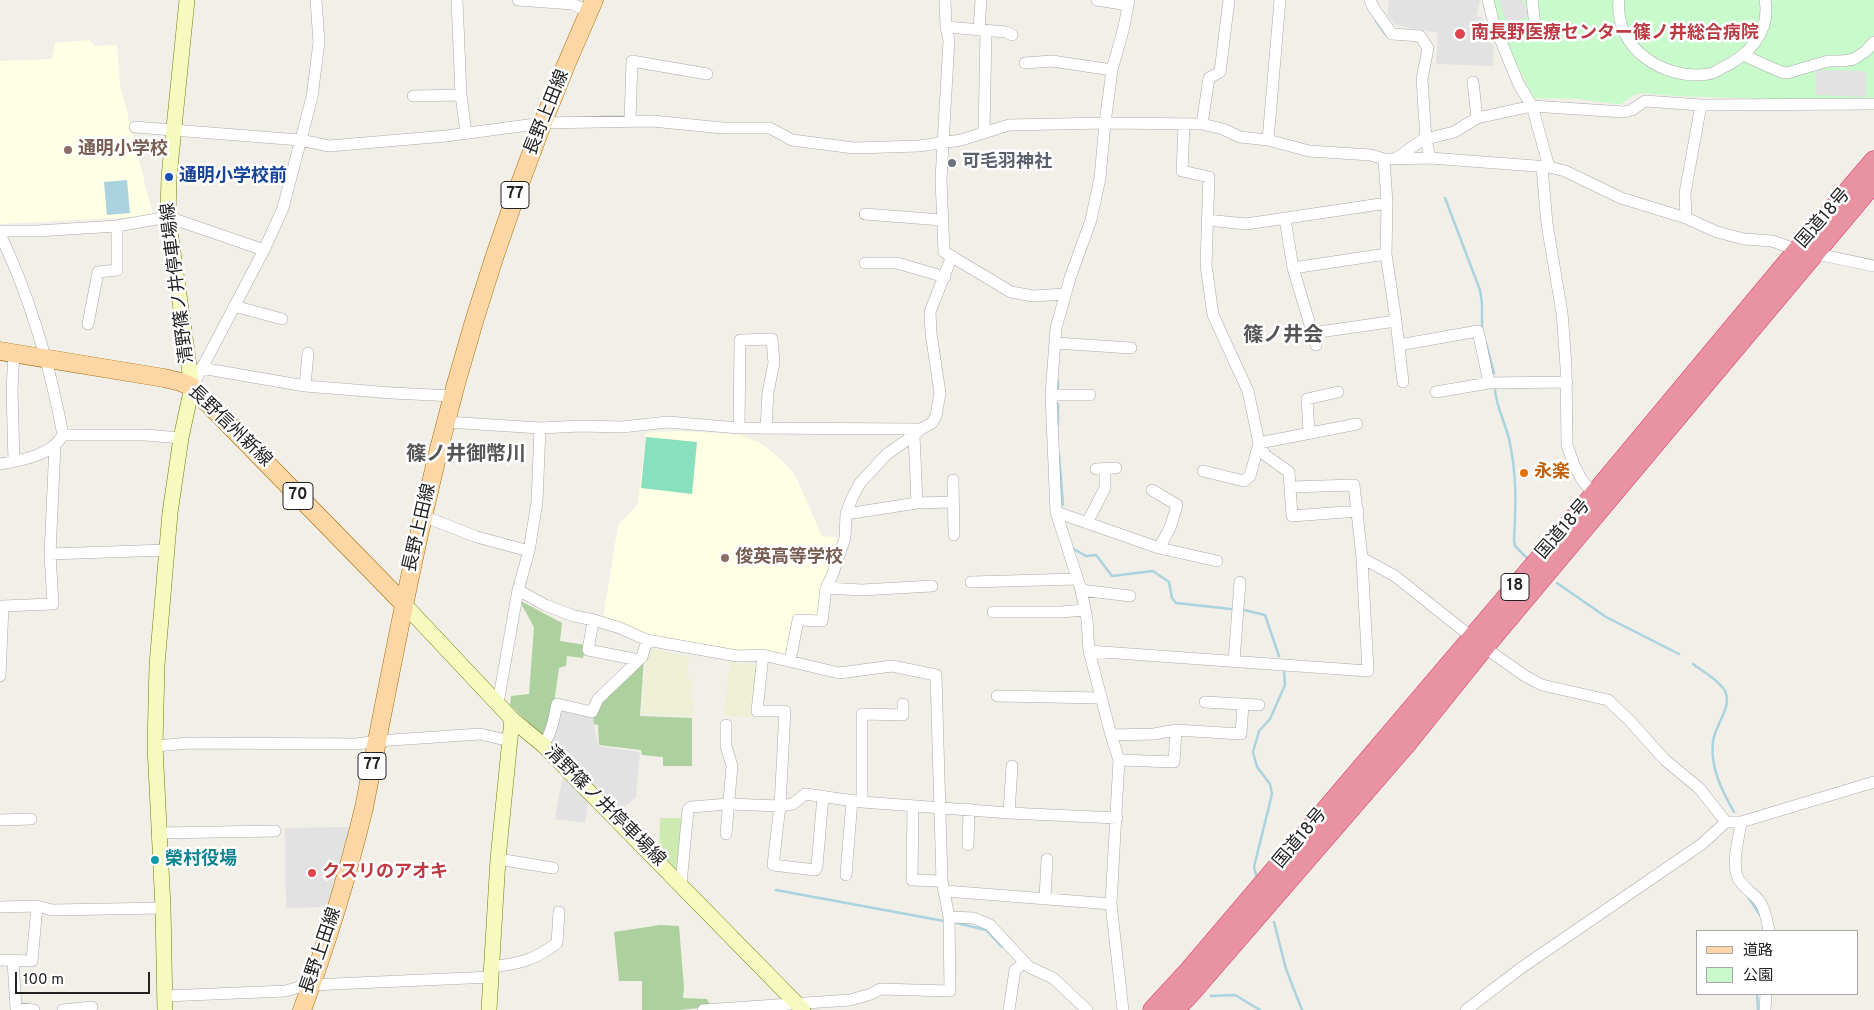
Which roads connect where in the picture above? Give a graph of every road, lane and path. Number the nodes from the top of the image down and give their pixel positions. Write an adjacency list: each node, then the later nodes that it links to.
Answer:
1 (187, 0): 40 (main road, 清野篠ノ井停車場線)
2 (316, 0): 43 (street)
3 (456, 0): 28 (street)
4 (518, 0): 15 (street)
5 (945, 0): 19 (street)
6 (981, 0): 20 (street)
7 (1097, 0): 16 (street)
8 (1229, 0): 37 (street)
9 (1280, 0): 44 (street)
10 (1370, 0): 45 (street)
11 (1488, 0): 32 (street)
12 (1532, 0): 18 (street)
13 (1619, 0): 23 (street)
14 (1765, 0): 23 (street)
15 (546, 1): 17 (street)
16 (1129, 3): 25 (street)
17 (591, 6): 35 (main road, 長野上田線 / 77)
18 (1535, 25)
19 (946, 27): 20 (street); 46 (street)
20 (983, 31): 21 (street); 42 (street)
21 (1012, 35)
22 (1874, 42): 23 (street)
23 (1743, 55)
24 (1025, 63): 25 (street)
25 (1112, 70): 36 (street)
26 (707, 74): 34 (street)
27 (1473, 82): 33 (street)
28 (461, 95): 29 (street); 41 (street)
29 (413, 96)
30 (1874, 104): 31 (street)
31 (1702, 105): 32 (street); 56 (street)
32 (1532, 106): 33 (street); 51 (street)
33 (1477, 118): 45 (street)
34 (630, 120): 35 (street); 46 (street)
35 (543, 123): 41 (street); 93 (main road, 長野上田線 / 77)
36 (1105, 123): 38 (street); 42 (street); 70 (street)
37 (1202, 124): 38 (street); 44 (street)
38 (1184, 125): 59 (street)
39 (135, 127): 40 (street)
40 (174, 130): 43 (street); 55 (main road, 清野篠ノ井停車場線)
41 (466, 133): 43 (street)
42 (984, 133): 46 (street)
43 (300, 140): 62 (street)
44 (1268, 140): 49 (street)
45 (1426, 140): 47 (street); 48 (street)
46 (943, 143): 58 (street)
47 (1397, 158): 48 (street); 49 (street)
48 (1430, 158): 51 (street)
49 (1384, 159): 53 (street)
50 (1874, 161): 63 (highway, 国道18号 / 18)
51 (1546, 167): 56 (street); 85 (street)
52 (1874, 182): 63 (highway, 国道18号 / 18)
53 (1387, 203): 57 (street); 64 (street)
54 (865, 214): 58 (street)
55 (168, 218): 60 (street); 62 (street); 88 (main road, 清野篠ノ井停車場線)
56 (1686, 218): 63 (street)
57 (1286, 219): 59 (street); 68 (street)
58 (942, 220): 65 (street)
59 (1207, 220): 105 (street)
60 (117, 226): 61 (street); 74 (street)
61 (0, 232): 82 (street)
62 (264, 250): 71 (street)
63 (1806, 252): 67 (street); 114 (highway, 国道18号 / 18)
64 (1386, 254): 68 (street); 73 (street)
65 (952, 256): 69 (street); 70 (street)
66 (865, 263): 69 (street)
67 (1874, 266)
68 (1293, 268): 75 (street)
69 (945, 277): 101 (street)
70 (1065, 294): 76 (street)
71 (234, 306): 72 (street); 83 (street)
72 (282, 319)
73 (1396, 321): 75 (street); 78 (street)
74 (88, 324)
75 (1312, 333): 77 (street)
76 (1055, 343): 79 (street); 91 (street)
77 (1316, 345)
78 (1399, 345): 84 (street); 86 (street)
79 (1131, 348)
80 (7, 352): 82 (main road, 長野信州新線 / 70); 95 (street)
81 (308, 353): 87 (street)
82 (46, 359): 88 (main road, 長野信州新線 / 70); 103 (street)
83 (202, 368): 87 (street); 88 (street)
84 (1403, 382)
85 (1567, 382): 86 (street); 114 (street)
86 (1489, 383): 90 (street)
87 (305, 386): 93 (street)
88 (192, 387): 104 (main road); 137 (main road, 長野信州新線 / 70)
89 (1338, 392): 102 (street)
90 (1436, 392)
91 (1051, 395): 92 (street); 117 (street)
92 (1090, 395)
93 (453, 396): 96 (main road, 長野上田線 / 77)
94 (0, 402): 95 (street)
95 (12, 402): 107 (street)
96 (446, 422): 98 (street); 120 (main road, 長野上田線 / 77)
97 (1357, 424): 102 (street)
98 (540, 428): 99 (street); 125 (street)
99 (739, 428): 100 (street); 100 (street)
100 (766, 428): 101 (street)
101 (918, 432): 116 (street); 119 (street)
102 (1309, 432): 105 (street)
103 (63, 435): 104 (street); 106 (street)
104 (180, 438): 124 (main road)
105 (1259, 443): 110 (street); 112 (street)
106 (56, 445): 107 (street); 126 (street)
107 (14, 461): 108 (street)
108 (0, 464)
109 (1106, 469): 121 (street)
110 (1202, 471)
111 (953, 480): 115 (street)
112 (1290, 487): 118 (street); 118 (street)
113 (1152, 490): 123 (street)
114 (1599, 500): 142 (highway, 国道18号 / 18)
115 (953, 502): 116 (street); 122 (street)
116 (917, 503): 119 (street)
117 (1056, 512): 121 (street); 129 (street)
118 (1358, 512): 127 (street)
119 (846, 514): 133 (street)
120 (423, 516): 125 (street); 137 (main road, 長野上田線 / 77)
121 (1087, 523): 123 (street)
122 (954, 535)
123 (1159, 548): 128 (street)
124 (167, 550): 126 (street); 163 (main road)
125 (529, 551): 134 (street)
126 (50, 554): 148 (street)
127 (1362, 558): 142 (street); 147 (street)
128 (1217, 560)
129 (1076, 579): 130 (street); 135 (street)
130 (971, 582)
131 (1240, 582): 147 (street)
132 (932, 586): 133 (street)
133 (826, 588): 146 (street)
134 (518, 590): 141 (street); 152 (street)
135 (1080, 590): 136 (street); 138 (street)
136 (1130, 596)
137 (404, 604): 152 (main road, 清野篠ノ井停車場線); 160 (main road, 長野上田線 / 77)
138 (1085, 610): 139 (street); 143 (street)
139 (993, 612)
140 (592, 627): 145 (street)
141 (647, 640): 144 (street); 145 (street)
142 (1478, 642): 178 (street); 215 (highway, 国道18号 / 18); 216 (highway, 国道18号 / 18)
143 (1089, 651): 147 (street); 150 (street)
144 (763, 655): 146 (street); 170 (street)
145 (639, 660): 162 (street)
146 (790, 661): 172 (street)
147 (1234, 661)
148 (0, 676)
149 (997, 696): 150 (street)
150 (1100, 698): 159 (street)
151 (1205, 702): 154 (street)
152 (498, 703): 156 (main road, 清野篠ノ井停車場線)
153 (903, 704): 168 (street)
154 (1243, 704): 155 (street); 158 (street)
155 (1259, 705)
156 (512, 719): 161 (main road); 162 (main road, 清野篠ノ井停車場線)
157 (726, 725): 169 (street)
158 (1176, 730): 159 (street); 164 (street)
159 (1110, 735): 164 (street)
160 (377, 741): 161 (street); 163 (street); 202 (main road, 長野上田線 / 77)
161 (510, 741): 184 (main road)
162 (544, 745): 188 (main road, 清野篠ノ井停車場線)
163 (155, 746): 181 (main road)
164 (1119, 760): 175 (street)
165 (1012, 766): 174 (street)
166 (1874, 782): 179 (street)
167 (823, 796): 168 (street); 170 (street); 170 (street)
168 (857, 801): 171 (street); 187 (street)
169 (728, 804): 170 (street); 182 (street); 188 (street)
170 (780, 806)
171 (914, 806): 172 (street); 189 (street)
172 (939, 807): 173 (street); 189 (street)
173 (969, 809): 174 (street); 183 (street)
174 (1009, 813): 175 (street)
175 (1117, 818): 191 (street)
176 (31, 819): 177 (street)
177 (0, 820)
178 (1726, 822): 179 (street); 217 (street)
179 (1741, 822): 197 (street)
180 (275, 831): 181 (street)
181 (159, 833): 194 (main road)
182 (726, 834)
183 (968, 845)
184 (498, 859): 186 (street); 201 (main road)
185 (1047, 859): 190 (street)
186 (553, 868)
187 (846, 875)
188 (681, 884): 206 (main road, 清野篠ノ井停車場線)
189 (944, 886): 190 (street); 196 (street)
190 (1045, 898): 191 (street)
191 (1111, 904): 214 (street)
192 (37, 906): 193 (street); 194 (street); 199 (street)
193 (0, 907)
194 (163, 908): 204 (main road)
195 (559, 912): 201 (street)
196 (949, 917): 200 (street); 206 (street)
197 (1769, 930)
198 (0, 960): 199 (street)
199 (13, 961): 207 (street)
200 (1025, 962): 212 (street); 213 (street)
201 (492, 972): 202 (street); 210 (main road)
202 (311, 985): 204 (street); 209 (main road, 長野上田線 / 77)
203 (1766, 995): 218 (street)
204 (165, 1003)
205 (92, 1007): 208 (street)
206 (801, 1007): 211 (street)
207 (34, 1010)
208 (63, 1010)
209 (302, 1010)
210 (489, 1010)
211 (703, 1010)
212 (1008, 1010)
213 (1087, 1010)
214 (1123, 1010)
215 (1153, 1010)
216 (1174, 1010)
217 (1466, 1010)
218 (1765, 1010)

